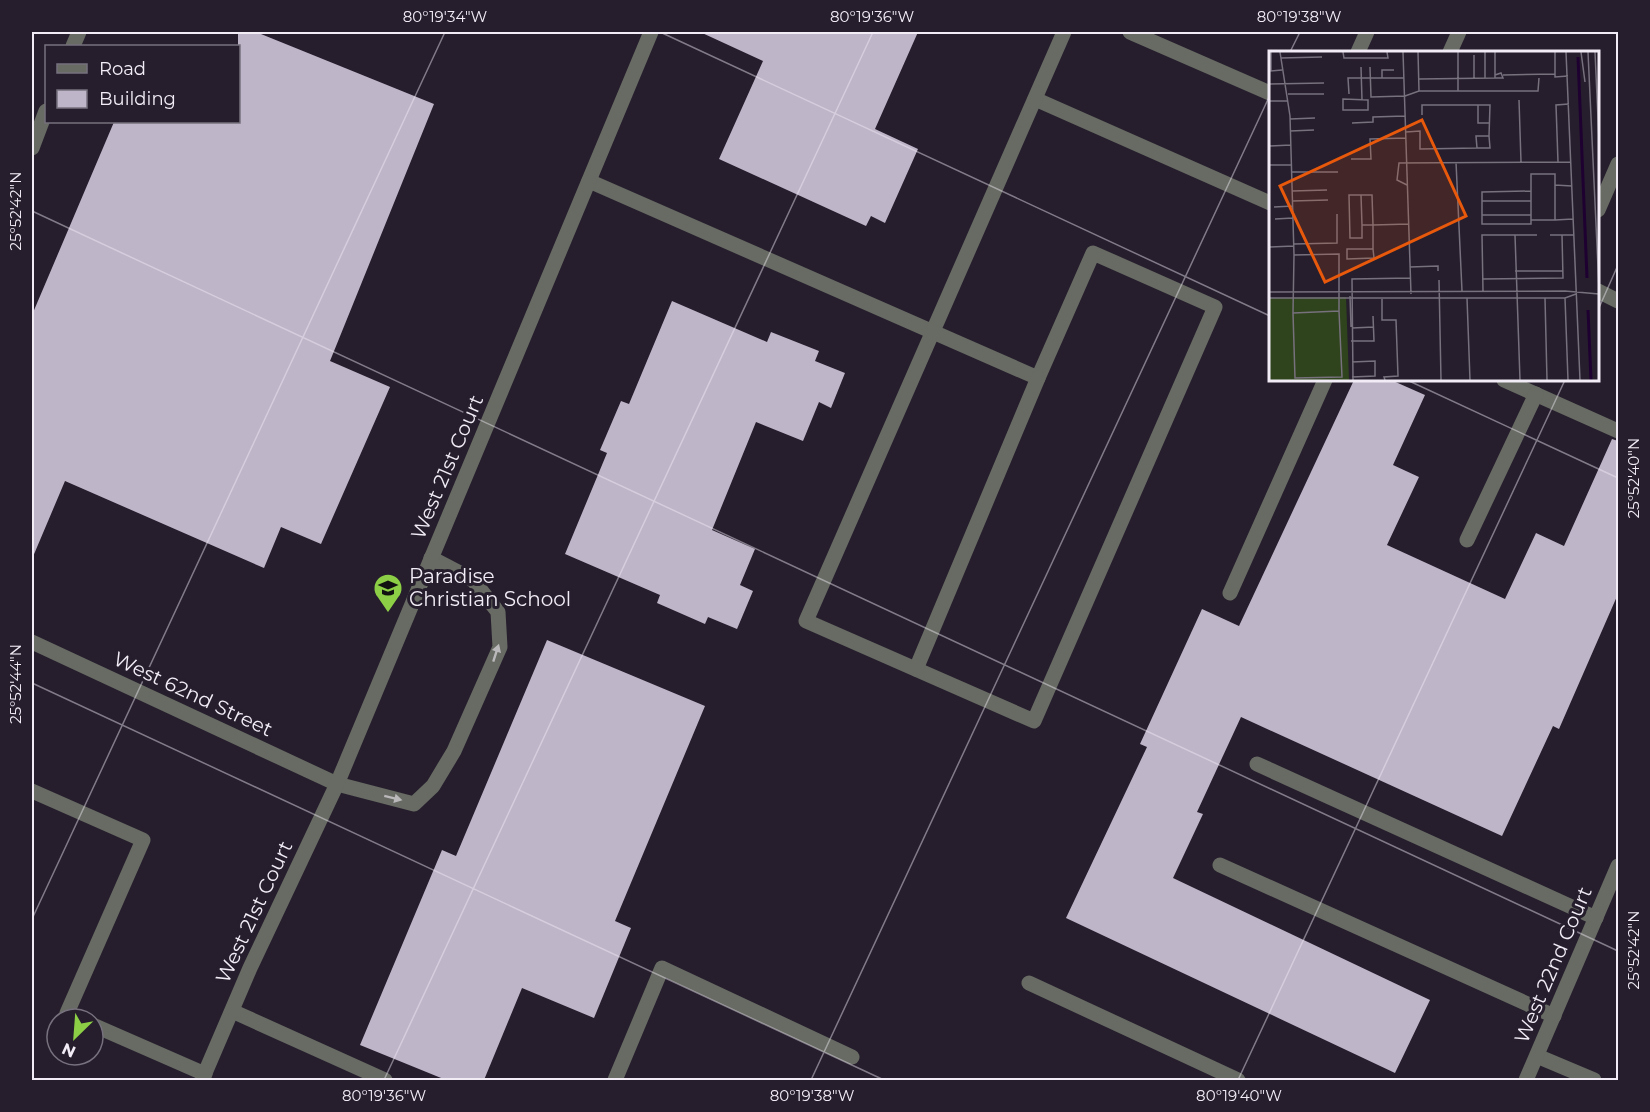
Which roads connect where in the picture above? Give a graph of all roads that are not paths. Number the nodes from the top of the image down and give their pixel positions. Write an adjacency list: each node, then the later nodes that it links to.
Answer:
1 (651, 32): 13 (street, West 21st Court)
2 (1064, 32): 9 (street)
3 (1130, 32): 8 (street)
4 (1367, 32): 6 (street)
5 (1459, 32): 7 (street)
6 (1358, 51)
7 (1450, 51)
8 (1269, 93)
9 (1035, 99): 14 (street); 18 (street)
10 (45, 114): 11 (street)
11 (32, 148)
12 (1618, 164): 15 (street)
13 (589, 181): 18 (street); 25 (street, West 21st Court)
14 (1269, 203)
15 (1599, 208)
16 (1599, 291): 17 (street)
17 (1618, 300)
18 (933, 332): 19 (street); 28 (street)
19 (1038, 378): 28 (street); 28 (street)
20 (1325, 381): 26 (street)
21 (1506, 381): 22 (street)
22 (1536, 394): 23 (street); 24 (street)
23 (1618, 431)
24 (1467, 540)
25 (431, 558): 30 (street, West 21st Court); 30 (street, West 62nd Street, one-way to 25)
26 (1230, 593)
27 (32, 642): 30 (street, West 62nd Street)
28 (916, 669)
29 (1257, 764): 34 (street)
30 (337, 784): 37 (street, West 21st Court)
31 (32, 791): 36 (street)
32 (1220, 865): 38 (street)
33 (1618, 866): 34 (street, West 22nd Court)
34 (1596, 918): 38 (street, West 22nd Court)
35 (1029, 983): 45 (street)
36 (70, 1007)
37 (232, 1011): 42 (street, West 21st Court); 43 (street)
38 (1554, 1016): 40 (street, West 22nd Court)
39 (105, 1031): 42 (street)
40 (1537, 1056): 46 (street, West 22nd Court); 47 (street)
41 (852, 1057): 44 (street)
42 (203, 1077)
43 (386, 1080)
44 (615, 1080)
45 (1238, 1080)
46 (1526, 1080)
47 (1594, 1080)

